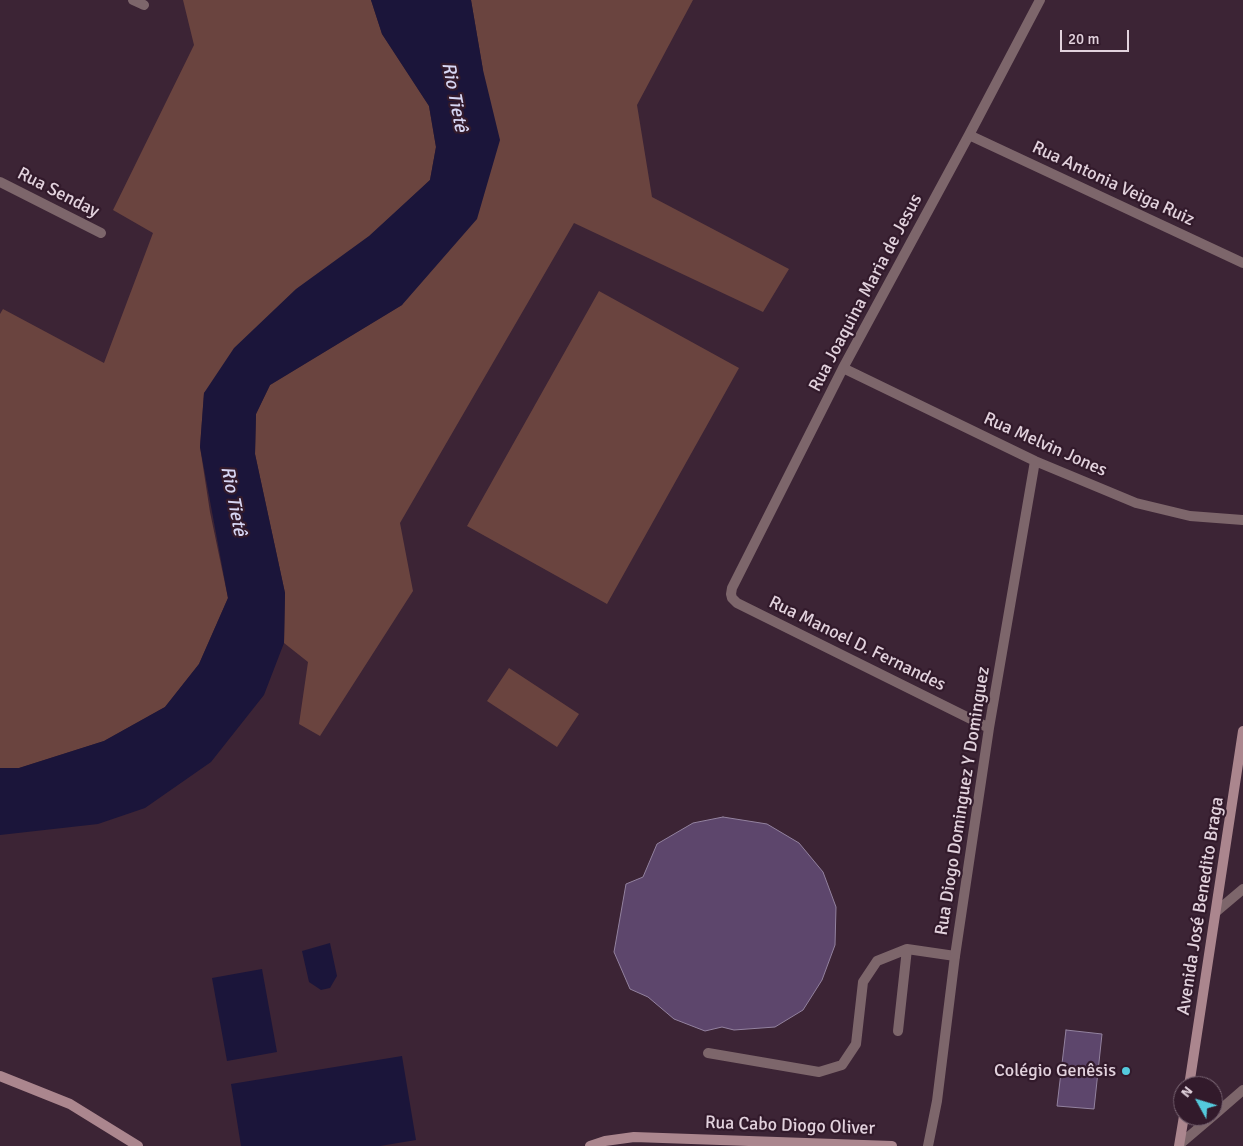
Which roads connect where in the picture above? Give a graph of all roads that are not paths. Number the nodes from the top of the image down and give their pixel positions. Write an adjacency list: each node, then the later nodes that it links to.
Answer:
1 (133, 0): 3 (street)
2 (1040, 0): 4 (street, Rua Joaquina Maria de Jesus)
3 (144, 5)
4 (969, 135): 7 (street, Rua Antonia Veiga Ruiz); 8 (street, Rua Joaquina Maria de Jesus)
5 (0, 182): 6 (street, Rua Senday)
6 (100, 233)
7 (1243, 263)
8 (843, 368): 9 (street, Rua Melvin Jones); 11 (street, Rua Joaquina Maria de Jesus)
9 (1035, 461): 10 (street, Rua Melvin Jones); 12 (street, Rua Diogo Dominguez Y Dominguez)
10 (1243, 520)
11 (737, 603): 12 (street, Rua Manoel D. Fernandes)
12 (990, 728): 17 (street, Rua Diogo Dominguez Y Dominguez)
13 (1243, 731): 15 (main road, Avenida José Benedito Braga)
14 (1243, 889): 15 (street)
15 (1217, 912): 21 (main road, Avenida José Benedito Braga)
16 (907, 949): 17 (street); 18 (street); 19 (street)
17 (955, 956): 32 (street, Rua Diogo Dominguez Y Dominguez)
18 (898, 1031)
19 (708, 1054)
20 (0, 1076): 28 (main road)
21 (1191, 1076)
22 (1243, 1090): 23 (street)
23 (1223, 1107)
24 (1183, 1126): 27 (main road)
25 (1202, 1126): 27 (street)
26 (688, 1138): 29 (main road, Rua Cabo Diogo Oliver); 30 (main road, Rua Cabo Diogo Oliver); 31 (main road, Rua Cabo Diogo Oliver)
27 (1180, 1145)
28 (138, 1146)
29 (590, 1146)
30 (659, 1146)
31 (892, 1146)
32 (928, 1146)

